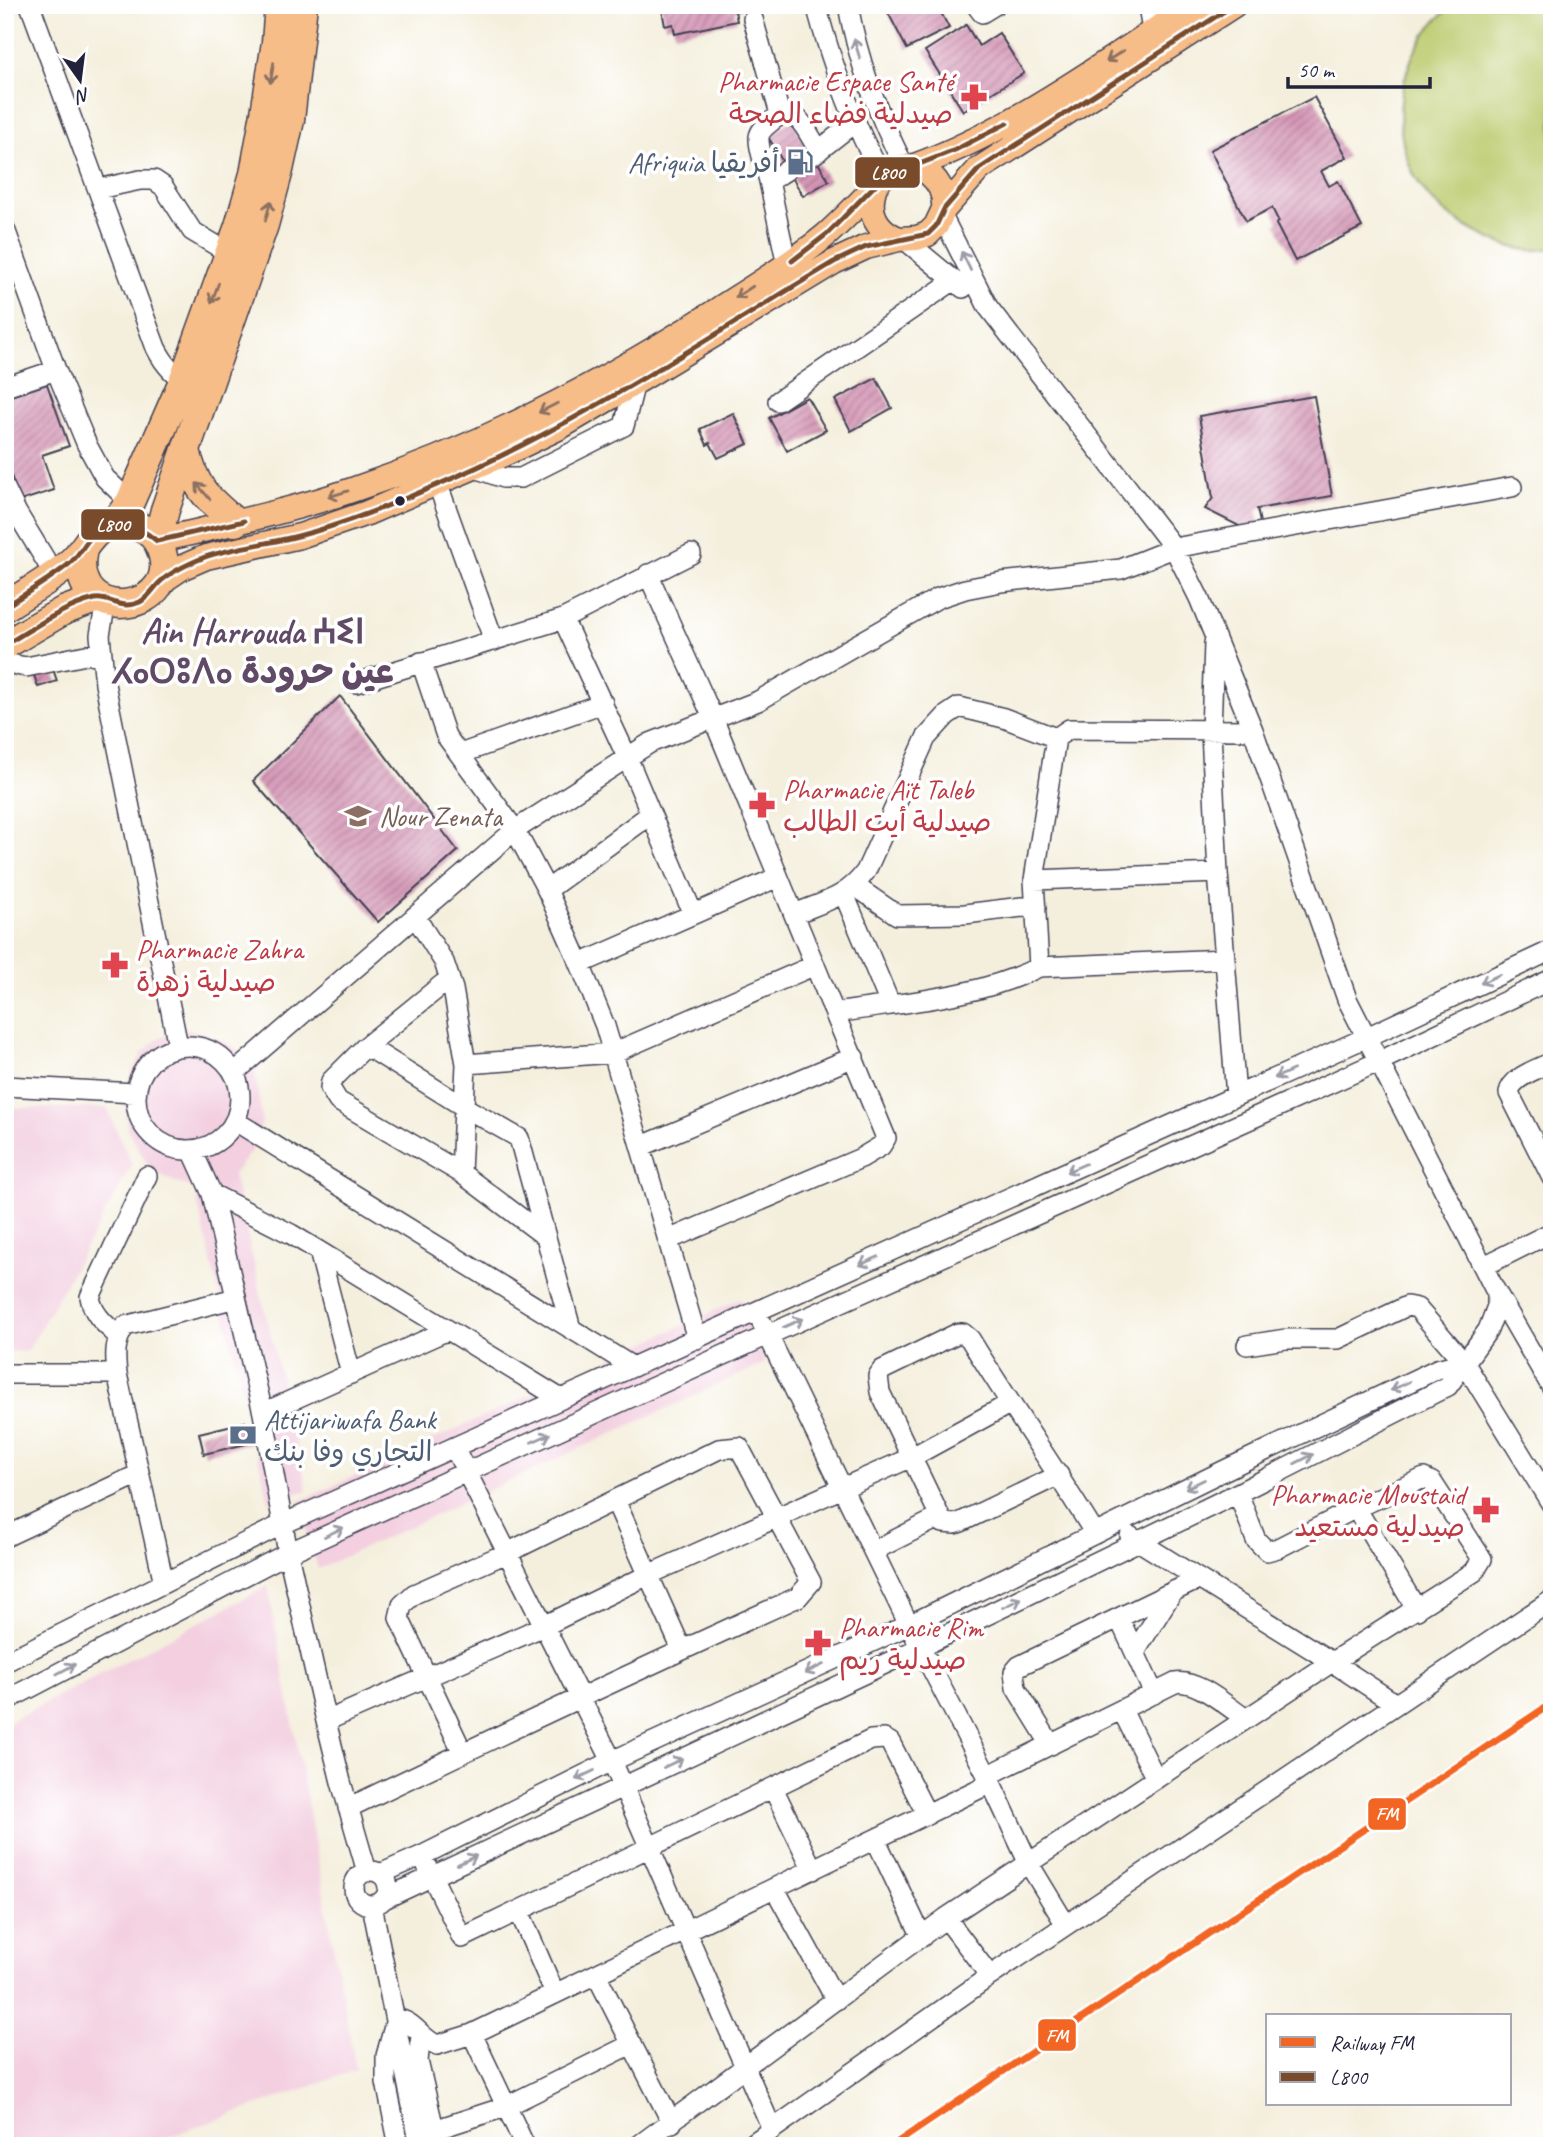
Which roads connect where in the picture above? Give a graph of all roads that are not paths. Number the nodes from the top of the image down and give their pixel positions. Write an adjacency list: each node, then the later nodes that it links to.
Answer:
1 (30, 5): 18 (street)
2 (279, 5): 22 (highway, one-way to 22)
3 (303, 5): 28 (highway, one-way to 3)
4 (817, 5): 14 (street)
5 (848, 5): 16 (street, one-way to 5)
6 (976, 5): 7 (street)
7 (995, 5)
8 (1149, 5): 12 (street)
9 (1193, 5): 12 (main road)
10 (1234, 5): 19 (main road)
11 (753, 19): 13 (street)
12 (1152, 32): 16 (main road, one-way to 16)
13 (780, 114): 14 (street); 17 (street)
14 (855, 122): 16 (street)
15 (787, 170): 17 (street)
16 (893, 174): 19 (main road); 21 (main road); 24 (main road)
17 (769, 181): 24 (street)
18 (98, 189): 22 (street); 28 (street)
19 (943, 213): 21 (main road); 26 (street, one-way to 19)
20 (5, 229): 23 (street)
21 (902, 239): 25 (street); 32 (main road)
22 (229, 253): 28 (highway, one-way to 28)
23 (11, 264): 27 (street)
24 (787, 265): 36 (main road, one-way to 36)
25 (953, 281): 26 (street); 30 (street)
26 (988, 307): 38 (street)
27 (56, 370): 29 (street); 35 (street)
28 (195, 386): 31 (highway); 35 (highway)
29 (5, 387)
30 (778, 401)
31 (186, 450): 36 (highway, one-way to 31); 37 (highway)
32 (438, 485): 43 (main road); 48 (street)
33 (1512, 487): 38 (street)
34 (5, 488): 41 (street)
35 (122, 513): 37 (highway); 39 (highway)
36 (235, 522): 37 (main road)
37 (157, 541): 43 (highway)
38 (1174, 548): 47 (street); 55 (street)
39 (83, 549): 41 (highway); 44 (highway)
40 (691, 554): 42 (street)
41 (54, 573): 45 (highway)
42 (648, 575): 46 (street); 55 (street)
43 (159, 583): 44 (highway)
44 (102, 600): 49 (highway); 50 (street)
45 (5, 607)
46 (563, 619): 48 (street); 54 (street)
47 (1214, 634): 56 (street); 57 (street)
48 (494, 641): 51 (street)
49 (5, 645)
50 (101, 652): 52 (street); 82 (street)
51 (421, 662): 53 (street); 59 (street)
52 (5, 663)
53 (356, 683)
54 (603, 704): 59 (street); 60 (street)
55 (713, 719): 60 (street); 64 (street)
56 (1252, 730): 57 (street); 81 (street)
57 (1211, 732): 58 (street); 63 (street)
58 (1056, 738): 65 (street); 67 (street)
59 (460, 754): 62 (street)
60 (627, 757): 61 (street); 62 (street)
61 (651, 814): 66 (street); 69 (street)
62 (515, 830): 66 (street); 71 (street)
63 (1218, 873): 65 (street); 73 (street)
64 (778, 877): 69 (street); 70 (street)
65 (1034, 880): 68 (street)
66 (547, 890): 74 (street)
67 (849, 890): 68 (street); 70 (street); 79 (street)
68 (1036, 908): 76 (street)
69 (693, 914): 74 (street)
70 (793, 914): 75 (street)
71 (415, 916): 77 (street); 89 (street)
72 (1552, 950): 81 (street, one-way to 81)
73 (1226, 960): 76 (street); 92 (street)
74 (580, 964): 84 (street)
75 (815, 965): 80 (street); 84 (street)
76 (1039, 967): 79 (street)
77 (449, 979): 83 (street); 88 (street)
78 (1552, 979): 86 (street)
79 (890, 1004): 80 (street)
80 (836, 1013): 85 (street)
81 (1365, 1038): 86 (street); 92 (street, one-way to 92)
82 (178, 1046): 89 (street); 91 (street)
83 (364, 1048): 93 (street); 98 (street)
84 (613, 1053): 88 (street); 96 (street)
85 (854, 1057): 96 (street); 104 (street)
86 (1378, 1062): 106 (street); 112 (street, one-way to 86)
87 (1552, 1062): 100 (street)
88 (466, 1064): 93 (street)
89 (234, 1073): 94 (street)
90 (5, 1086): 91 (street)
91 (135, 1093): 97 (street)
92 (1236, 1096): 109 (street, one-way to 109)
93 (464, 1107): 98 (street); 103 (street)
94 (235, 1121): 95 (street); 110 (street)
95 (212, 1144): 97 (street); 101 (street)
96 (642, 1146): 104 (street)
97 (192, 1150): 101 (street)
98 (461, 1173): 103 (street)
99 (147, 1176): 113 (street)
100 (1552, 1178)
101 (211, 1191): 105 (street); 108 (street)
102 (1552, 1232): 106 (street)
103 (546, 1237): 110 (street)
104 (668, 1240): 114 (street)
105 (319, 1251): 111 (street); 120 (street)
106 (1484, 1266): 107 (street)
107 (1497, 1293): 116 (street); 121 (street)
108 (236, 1298): 113 (street); 124 (street)
109 (758, 1312): 112 (street); 114 (street)
110 (571, 1329): 117 (street)
111 (448, 1330): 120 (street); 122 (street)
112 (768, 1335): 127 (street, one-way to 112); 130 (street)
113 (118, 1336): 119 (street)
114 (697, 1339): 117 (street)
115 (1247, 1345): 116 (street)
116 (1464, 1362): 131 (street, one-way to 116); 133 (street); 138 (street, one-way to 138)
117 (633, 1367): 122 (street)
118 (5, 1374): 119 (street)
119 (117, 1374): 128 (street)
120 (351, 1374): 124 (street)
121 (1552, 1388)
122 (561, 1399): 125 (street)
123 (1009, 1404): 126 (street); 126 (street); 129 (street)
124 (263, 1413): 137 (street)
125 (454, 1447): 127 (street); 137 (street)
126 (912, 1457): 130 (street); 136 (street)
127 (466, 1472): 142 (street); 143 (street, one-way to 127)
128 (139, 1474): 139 (street); 146 (street)
129 (1059, 1475): 136 (street); 138 (street)
130 (842, 1487): 135 (street); 141 (street)
131 (1238, 1493): 134 (street); 140 (street)
132 (615, 1500): 135 (street); 142 (street); 144 (street)
133 (1552, 1505)
134 (1356, 1508): 149 (street); 149 (street)
135 (774, 1517): 144 (street); 154 (street)
136 (940, 1517): 141 (street)
137 (283, 1524): 143 (street); 146 (street)
138 (1104, 1529): 140 (street); 151 (street)
139 (5, 1537)
140 (1139, 1541): 145 (street); 153 (street, one-way to 140)
141 (873, 1551): 151 (street)
142 (509, 1552): 152 (street); 158 (street)
143 (288, 1553): 161 (street, one-way to 143); 165 (street)
144 (648, 1575): 152 (street); 154 (street)
145 (1199, 1579): 147 (street); 157 (street)
146 (163, 1583): 156 (street)
147 (1173, 1591): 150 (street); 155 (street)
148 (1552, 1600): 162 (street)
149 (1417, 1610): 157 (street)
150 (1119, 1618): 155 (street); 166 (street)
151 (909, 1625): 153 (street); 168 (street, one-way to 168)
152 (544, 1626): 158 (street); 160 (street)
153 (920, 1647): 169 (street); 171 (street, one-way to 153)
154 (682, 1650): 160 (street)
155 (1135, 1652): 159 (street)
156 (5, 1662)
157 (1332, 1662): 162 (street); 164 (street)
158 (427, 1677): 165 (street); 167 (street)
159 (1154, 1694): 163 (street); 164 (street)
160 (579, 1697): 167 (street); 168 (street)
161 (5, 1700)
162 (1396, 1704): 186 (street)
163 (1122, 1710): 166 (street); 170 (street)
164 (1246, 1719): 170 (street)
165 (326, 1721): 173 (street)
166 (1051, 1745): 169 (street)
167 (463, 1753): 173 (street)
168 (612, 1761): 171 (street); 177 (street, one-way to 177)
169 (989, 1779): 174 (street); 178 (street)
170 (1156, 1779): 178 (street)
171 (622, 1787): 176 (street); 181 (street, one-way to 171)
172 (773, 1788): 174 (street); 176 (street); 179 (street)
173 (348, 1808): 180 (street)
174 (927, 1815): 175 (street)
175 (876, 1840): 179 (street); 188 (street)
176 (649, 1848): 184 (street); 187 (street)
177 (421, 1856): 180 (street); 181 (street)
178 (1028, 1864): 185 (street); 186 (street)
179 (813, 1870): 182 (street)
180 (373, 1873): 183 (street); 183 (street)
181 (432, 1877): 183 (street); 184 (street)
182 (775, 1889): 187 (street); 192 (street)
183 (378, 1902): 193 (street)
184 (519, 1911): 191 (street)
185 (946, 1918): 188 (street); 190 (street)
186 (1066, 1925): 190 (street)
187 (686, 1932): 189 (street); 197 (street)
188 (922, 1937): 192 (street)
189 (596, 1974): 191 (street); 196 (street)
190 (989, 1976): 200 (street)
191 (555, 1994): 194 (street)
192 (836, 2000): 197 (street)
193 (396, 2019): 195 (street); 202 (street); 203 (street)
194 (472, 2034): 195 (street); 198 (street)
195 (421, 2035): 201 (street)
196 (632, 2044): 198 (street); 199 (street)
197 (746, 2065): 199 (street); 200 (street)
198 (506, 2107): 201 (street); 204 (street)
199 (672, 2123): 205 (street)
200 (772, 2129): 206 (street)
201 (436, 2138)
202 (399, 2146)
203 (420, 2146)
204 (525, 2146)
205 (638, 2146)
206 (749, 2146)

